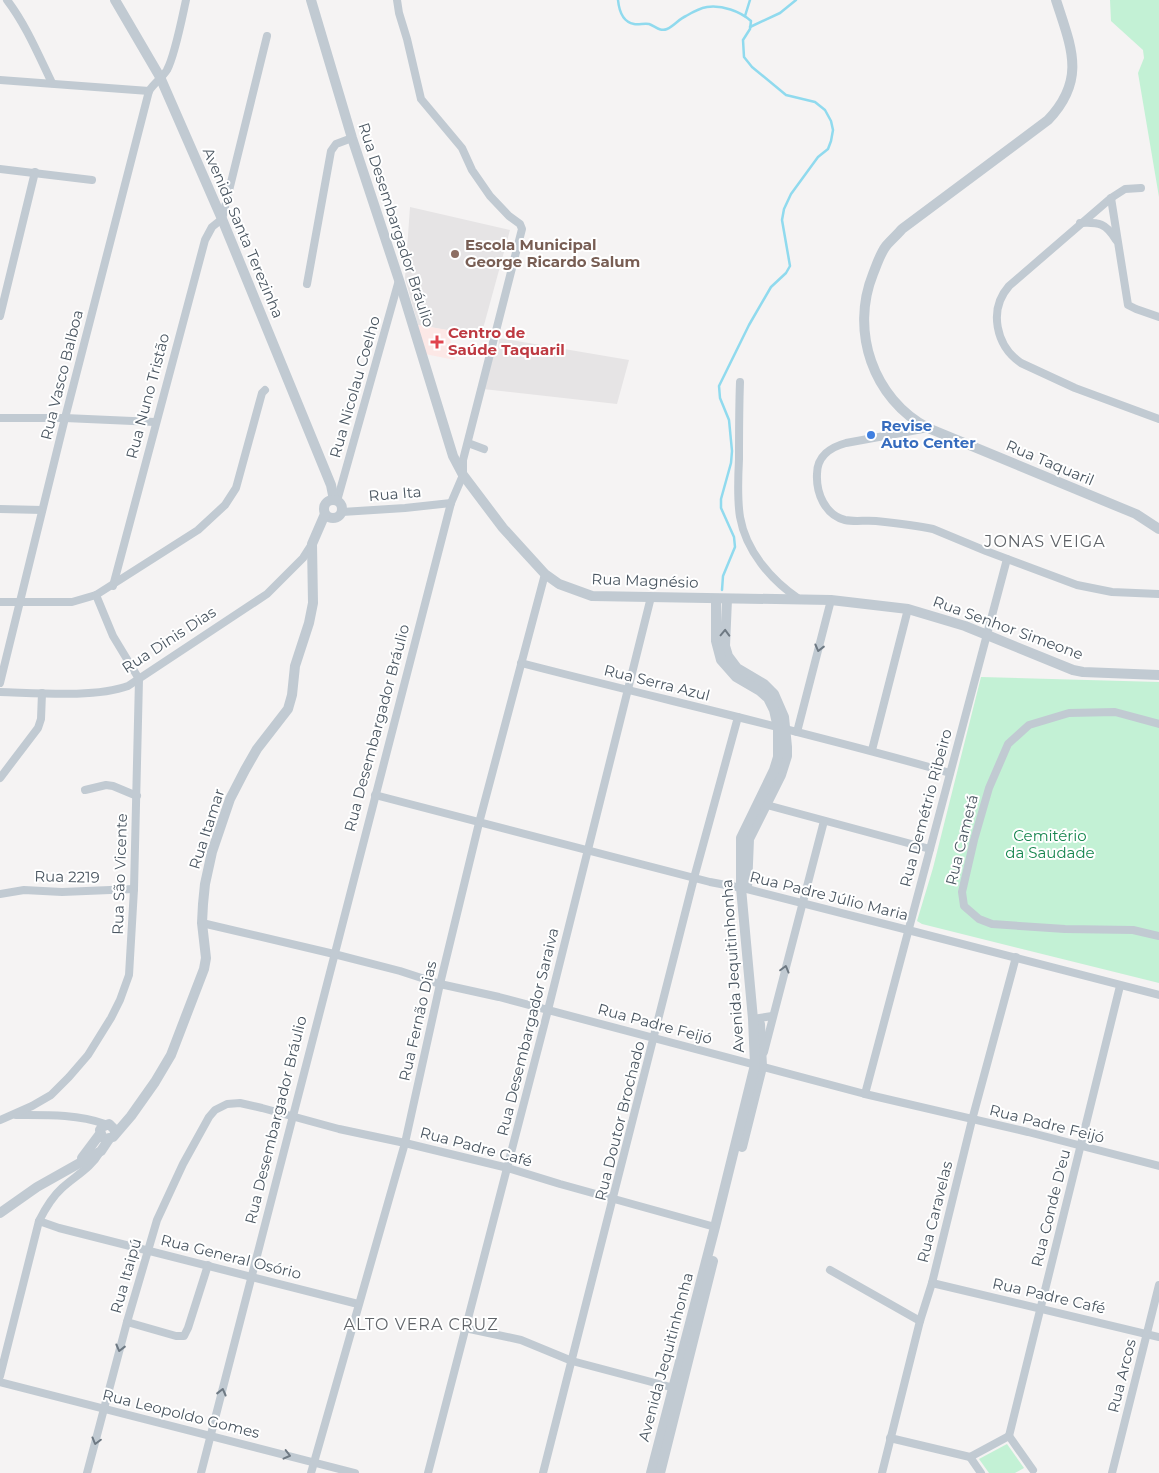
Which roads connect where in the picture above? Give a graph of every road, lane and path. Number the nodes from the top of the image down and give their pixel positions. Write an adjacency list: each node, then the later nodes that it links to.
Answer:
1 (6, 0): 10 (street)
2 (116, 0): 8 (street, Avenida Santa Terezinha)
3 (186, 0): 8 (street, Rua Vasco Balboa)
4 (311, 0): 12 (street, Rua Desembargador Bráulio)
5 (397, 0): 32 (street)
6 (1056, 0): 31 (street, Rua Taquaril)
7 (267, 36): 18 (street)
8 (160, 77): 11 (street, Rua Vasco Balboa); 18 (street, Avenida Santa Terezinha)
9 (0, 80): 10 (street)
10 (52, 83): 11 (street)
11 (149, 91): 28 (street, Rua Vasco Balboa)
12 (352, 138): 21 (street, Rua Desembargador Bráulio); 22 (street)
13 (0, 169): 14 (street)
14 (35, 172): 15 (street); 23 (street)
15 (92, 180)
16 (1141, 188): 17 (street)
17 (1111, 198): 19 (street); 20 (street)
18 (222, 219): 30 (street, Rua Nuno Tristão); 35 (street, Avenida Santa Terezinha)
19 (1080, 223): 20 (street); 29 (street)
20 (1118, 244): 24 (street)
21 (399, 280): 34 (street, Rua Desembargador Bráulio); 35 (street, Rua Nicolau Coelho)
22 (307, 284)
23 (0, 316)
24 (1159, 317)
25 (740, 382): 50 (street)
26 (265, 390): 45 (street)
27 (0, 418): 28 (street)
28 (65, 418): 30 (street); 38 (street, Rua Vasco Balboa)
29 (1159, 419)
30 (155, 422): 45 (street, Rua Nuno Tristão)
31 (928, 428): 41 (street, Rua Taquaril); 43 (street)
32 (468, 443): 33 (street); 34 (street)
33 (484, 449)
34 (463, 475): 36 (street, Rua Desembargador Bráulio); 44 (street, Rua Magnésio)
35 (333, 501): 39 (street); 40 (street)
36 (451, 503): 39 (street, Rua Ita); 71 (street, Rua Desembargador Bráulio)
37 (0, 509): 38 (street)
38 (42, 510): 53 (street, Rua Vasco Balboa)
39 (342, 512): 40 (street)
40 (327, 516): 42 (street, Rua Dinis Dias)
41 (1159, 528)
42 (309, 552): 58 (street, Rua Dinis Dias); 83 (street, Rua Itamar)
43 (1007, 559): 46 (street); 55 (street, Rua Demétrio Ribeiro)
44 (545, 574): 48 (street, Rua Magnésio); 56 (street, Rua Fernão Dias)
45 (113, 586): 47 (street)
46 (1159, 594)
47 (96, 595): 53 (street); 58 (street)
48 (651, 597): 49 (street, Rua Magnésio); 60 (street, Rua Desembargador Saraiva)
49 (721, 599): 50 (street, Rua Senhor Simeone); 65 (street, Avenida Jequitinhonha)
50 (799, 599): 51 (street, Rua Senhor Simeone)
51 (830, 600): 54 (street, Rua Senhor Simeone); 66 (street, one-way to 66)
52 (0, 602): 53 (street)
53 (20, 603): 59 (street, Rua Vasco Balboa)
54 (908, 609): 55 (street, Rua Senhor Simeone); 67 (street)
55 (986, 634): 57 (street, Rua Senhor Simeone); 68 (street, Rua Demétrio Ribeiro)
56 (521, 662): 60 (street, Rua Serra Azul); 75 (street, Rua Fernão Dias)
57 (1159, 675)
58 (139, 679): 62 (street, Rua Dinis Dias); 72 (street, Rua São Vicente)
59 (0, 683)
60 (626, 690): 63 (street, Rua Serra Azul); 77 (street, Rua Desembargador Saraiva)
61 (0, 692): 62 (street, Rua Dinis Dias)
62 (42, 693): 69 (street)
63 (738, 718): 65 (street, Rua Serra Azul); 78 (street, Rua Doutor Brochado)
64 (1159, 724): 85 (street, Rua Cametá)
65 (782, 728): 66 (street, Rua Serra Azul); 73 (street, Avenida Jequitinhonha)
66 (797, 732): 67 (street, Rua Serra Azul)
67 (872, 750): 68 (street, Rua Serra Azul)
68 (950, 773): 76 (street, Rua Demétrio Ribeiro)
69 (0, 778)
70 (85, 790): 72 (street)
71 (375, 795): 75 (street, Rua Padre Júlio Maria); 86 (street, Rua Desembargador Bráulio)
72 (137, 796): 80 (street, Rua São Vicente)
73 (762, 804): 74 (street); 79 (street, Avenida Jequitinhonha)
74 (824, 821): 76 (street); 82 (street)
75 (480, 823): 77 (street, Rua Padre Júlio Maria); 88 (street, Rua Fernão Dias)
76 (930, 849): 84 (street, Rua Demétrio Ribeiro)
77 (589, 851): 78 (street, Rua Padre Júlio Maria); 91 (street, Rua Desembargador Saraiva)
78 (694, 878): 79 (street, Rua Padre Júlio Maria); 94 (street, Rua Doutor Brochado)
79 (744, 889): 82 (street, Rua Padre Júlio Maria); 93 (street, Avenida Jequitinhonha)
80 (134, 890): 81 (street, Rua 2219); 98 (street, Rua São Vicente)
81 (0, 894)
82 (802, 904): 84 (street, Rua Padre Júlio Maria); 92 (street, one-way to 82)
83 (202, 923): 86 (street, Rua Padre Feijó); 102 (street, Rua Itamar)
84 (908, 930): 87 (street, Rua Padre Júlio Maria); 96 (street, Rua Demétrio Ribeiro)
85 (1159, 936)
86 (334, 954): 88 (street, Rua Padre Feijó); 99 (street, Rua Desembargador Bráulio)
87 (1016, 957): 89 (street, Rua Padre Júlio Maria); 101 (street, Rua Caravelas)
88 (440, 984): 91 (street, Rua Padre Feijó); 103 (street, Rua Fernão Dias)
89 (1120, 986): 90 (street, Rua Padre Júlio Maria); 104 (street, Rua Conde D'eu)
90 (1159, 995)
91 (548, 1010): 94 (street, Rua Padre Feijó); 108 (street, Rua Desembargador Saraiva)
92 (772, 1016): 93 (street); 95 (street)
93 (757, 1018): 95 (street, Avenida Jequitinhonha)
94 (655, 1038): 95 (street, Rua Padre Feijó); 110 (street, Rua Doutor Brochado)
95 (760, 1064): 96 (street, Rua Padre Feijó); 113 (street, Avenida Jequitinhonha); 126 (street, Avenida Jequitinhonha)
96 (865, 1094): 101 (street, Rua Padre Feijó)
97 (227, 1104): 99 (street, Rua Padre Café); 114 (street, Rua Itaipú)
98 (12, 1115): 100 (street, Rua São Vicente); 102 (street)
99 (292, 1116): 103 (street, Rua Padre Café); 117 (street, Rua Desembargador Bráulio)
100 (0, 1120)
101 (972, 1120): 104 (street, Rua Padre Feijó); 118 (street, Rua Caravelas)
102 (106, 1131): 105 (street, Rua Itamar); 106 (street, Rua Itamar)
103 (405, 1143): 108 (street, Rua Padre Café); 120 (street, Rua Fernão Dias)
104 (1080, 1147): 107 (street, Rua Padre Feijó); 121 (street, Rua Conde D'eu)
105 (101, 1151): 106 (street); 109 (street, Rua Itamar)
106 (80, 1161): 109 (street); 111 (street)
107 (1159, 1166)
108 (508, 1168): 110 (street, Rua Padre Café); 124 (street, Rua Desembargador Saraiva)
109 (82, 1172): 112 (street, Rua Itamar)
110 (614, 1199): 113 (street, Rua Padre Café); 128 (street, Rua Doutor Brochado)
111 (0, 1213)
112 (39, 1221): 114 (street, Rua General Osório); 129 (street, Rua Itamar)
113 (715, 1227): 126 (street, Avenida Jequitinhonha)
114 (148, 1250): 115 (street, Rua General Osório); 123 (street, Rua Itaipú)
115 (208, 1265): 117 (street, Rua General Osório); 123 (street)
116 (830, 1270): 122 (street)
117 (251, 1276): 120 (street, Rua General Osório); 133 (street, Rua Desembargador Bráulio, one-way to 117)
118 (932, 1282): 121 (street, Rua Padre Café); 122 (street, Rua Caravelas)
119 (1159, 1285): 125 (street, Rua Arcos)
120 (358, 1304): 137 (street, Rua Fernão Dias)
121 (1041, 1308): 125 (street, Rua Padre Café); 134 (street, Rua Conde D'eu)
122 (920, 1320): 135 (street, Rua Caravelas)
123 (127, 1322): 132 (street, Rua Itaipú, one-way to 132)
124 (465, 1328): 128 (street); 143 (street, Rua Desembargador Saraiva)
125 (1146, 1334): 127 (street, Rua Padre Café); 150 (street, Rua Arcos)
126 (691, 1335): 131 (street, Avenida Jequitinhonha)
127 (1159, 1337)
128 (572, 1361): 131 (street); 144 (street, Rua Doutor Brochado)
129 (0, 1376)
130 (0, 1382): 132 (street, Rua Leopoldo Gomes)
131 (677, 1388): 145 (street, Avenida Jequitinhonha); 146 (street, Avenida Jequitinhonha)
132 (105, 1408): 133 (street, Rua Leopoldo Gomes); 139 (street, Rua Itaipú, one-way to 139)
133 (211, 1436): 137 (street, Rua Leopoldo Gomes, one-way to 137); 140 (street, Rua Desembargador Bráulio)
134 (1009, 1436): 136 (street); 138 (street)
135 (890, 1438): 136 (street); 147 (street, Rua Caravelas)
136 (970, 1457): 148 (street)
137 (315, 1462): 141 (street, Rua Fernão Dias); 142 (street, Rua Leopoldo Gomes)
138 (1031, 1472): 149 (street)
139 (87, 1473)
140 (201, 1473)
141 (311, 1473)
142 (355, 1473)
143 (428, 1473)
144 (543, 1473)
145 (652, 1473)
146 (660, 1473)
147 (882, 1473)
148 (981, 1473)
149 (1041, 1473)
150 (1112, 1473)

